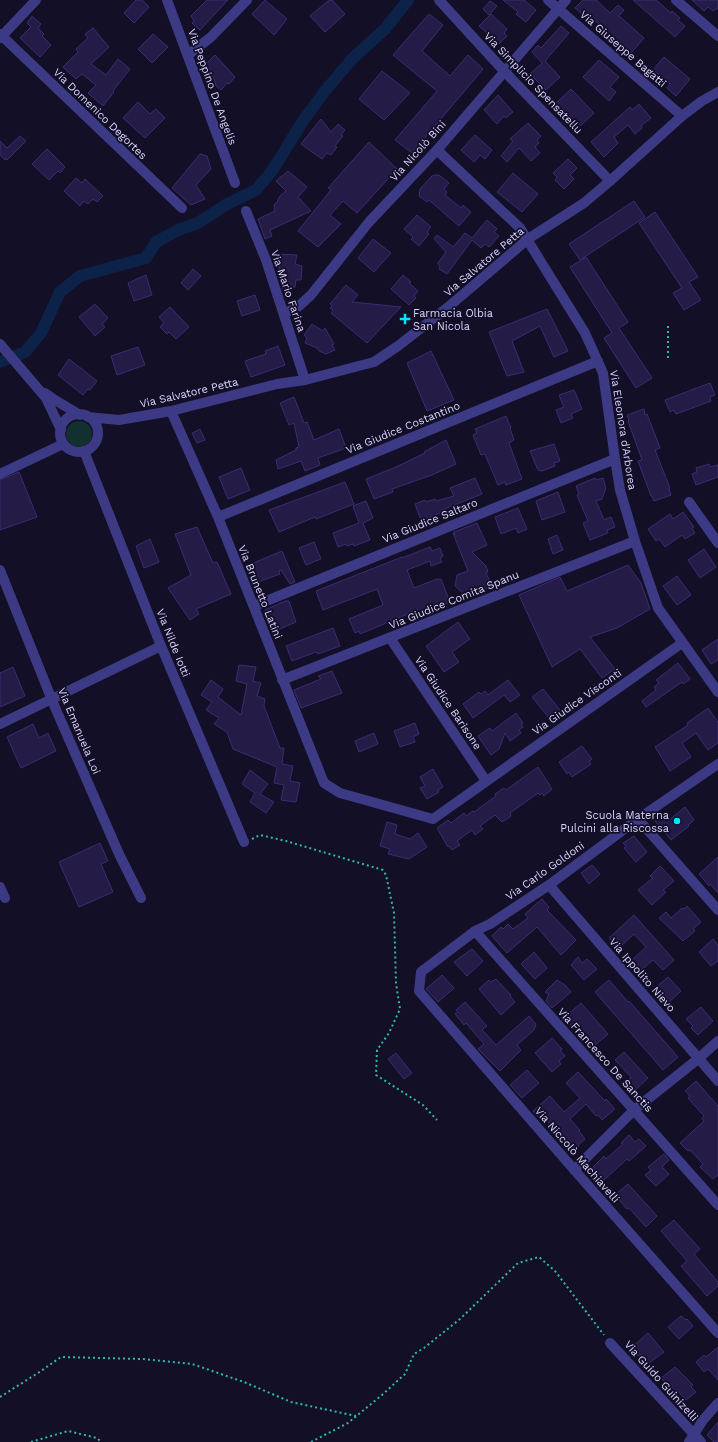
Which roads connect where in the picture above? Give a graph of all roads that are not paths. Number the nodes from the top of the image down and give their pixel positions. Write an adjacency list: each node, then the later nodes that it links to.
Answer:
1 (36, 0): 9 (street)
2 (167, 0): 11 (street, Via Peppino De Angelis)
3 (247, 0): 11 (street)
4 (439, 0): 12 (street, Via Simplicio Spensatellu)
5 (548, 0): 8 (street, Via Giuseppe Bagatti)
6 (566, 0): 8 (street, Via Nicolò Bini)
7 (676, 0): 10 (street)
8 (558, 9): 12 (street, Via Nicolò Bini); 14 (street, Via Giuseppe Bagatti)
9 (1, 36): 18 (street, Via Domenico Degortes)
10 (718, 36)
11 (188, 55): 17 (street, Via Peppino De Angelis)
12 (504, 71): 15 (street, Via Nicolò Bini); 16 (street, Via Simplicio Spensatellu)
13 (718, 92): 14 (street, Via Salvatore Petta)
14 (682, 116): 16 (street, Via Salvatore Petta)
15 (437, 150): 20 (street, Via Eleonora d'Arborea); 21 (street, Via Nicolò Bini)
16 (610, 181): 20 (street, Via Salvatore Petta)
17 (235, 183)
18 (182, 208)
19 (246, 211): 21 (street, Via Mario Farina)
20 (528, 239): 23 (street, Via Eleonora d'Arborea); 24 (street, Via Salvatore Petta)
21 (284, 314): 24 (street, Via Mario Farina)
22 (2, 346): 25 (street, Via Salvatore Petta)
23 (598, 361): 33 (street, Via Eleonora d'Arborea); 36 (street, Via Giudice Costantino)
24 (305, 380): 26 (street, Via Salvatore Petta)
25 (37, 386): 27 (street, Via Salvatore Petta); 29 (street, Via Salvatore Petta)
26 (171, 411): 28 (street, Via Salvatore Petta); 36 (street, Via Brunetto Latini)
27 (84, 416): 28 (street, Via Salvatore Petta); 29 (street); 30 (street)
28 (119, 420): 30 (street, Via Salvatore Petta)
29 (61, 430): 31 (street)
30 (96, 440): 32 (street)
31 (63, 444): 32 (street); 34 (street)
32 (84, 451): 43 (street, Via Nilde Iotti)
33 (614, 459): 37 (street, Via Eleonora d'Arborea); 40 (street, Via Giudice Saltaro)
34 (0, 474)
35 (689, 502): 38 (street)
36 (218, 517): 40 (street, Via Brunetto Latini)
37 (635, 541): 41 (street, Via Giudice Comita Spanu); 42 (street, Via Eleonora d'Arborea)
38 (718, 543)
39 (0, 570): 46 (street, Via Emanuela Loi)
40 (254, 606): 44 (street, Via Brunetto Latini)
41 (390, 638): 44 (street, Via Giudice Comita Spanu); 49 (street, Via Giudice Barisone)
42 (682, 643): 45 (street, Via Eleonora d'Arborea); 49 (street, Via Giudice Visconti)
43 (161, 646): 46 (street); 52 (street, Via Nilde Iotti)
44 (282, 680): 50 (street, Via Brunetto Latini)
45 (718, 692)
46 (52, 699): 47 (street); 56 (street, Via Emanuela Loi)
47 (0, 724)
48 (718, 764): 51 (street, Via Carlo Goldoni)
49 (486, 781): 50 (street, Via Giudice Visconti)
50 (324, 783)
51 (638, 819): 53 (street, Via Carlo Goldoni); 57 (street)
52 (244, 842)
53 (548, 885): 58 (street, Via Carlo Goldoni); 61 (street, Via Ippolito Nievo)
54 (0, 887): 55 (street)
55 (5, 898)
56 (141, 898)
57 (718, 910)
58 (475, 932): 59 (street, Via Carlo Goldoni); 63 (street, Via Francesco De Sanctis)
59 (419, 991): 64 (street, Via Niccolò Machiavelli)
60 (718, 1041): 61 (street)
61 (698, 1059): 62 (street, Via Ippolito Nievo); 63 (street)
62 (718, 1081)
63 (634, 1110): 64 (street); 65 (street, Via Francesco De Sanctis)
64 (574, 1170): 66 (street, Via Niccolò Machiavelli)
65 (718, 1205)
66 (718, 1333)
67 (610, 1343): 69 (street, Via Guido Guinizelli)
68 (718, 1403): 69 (street)
69 (695, 1439)

